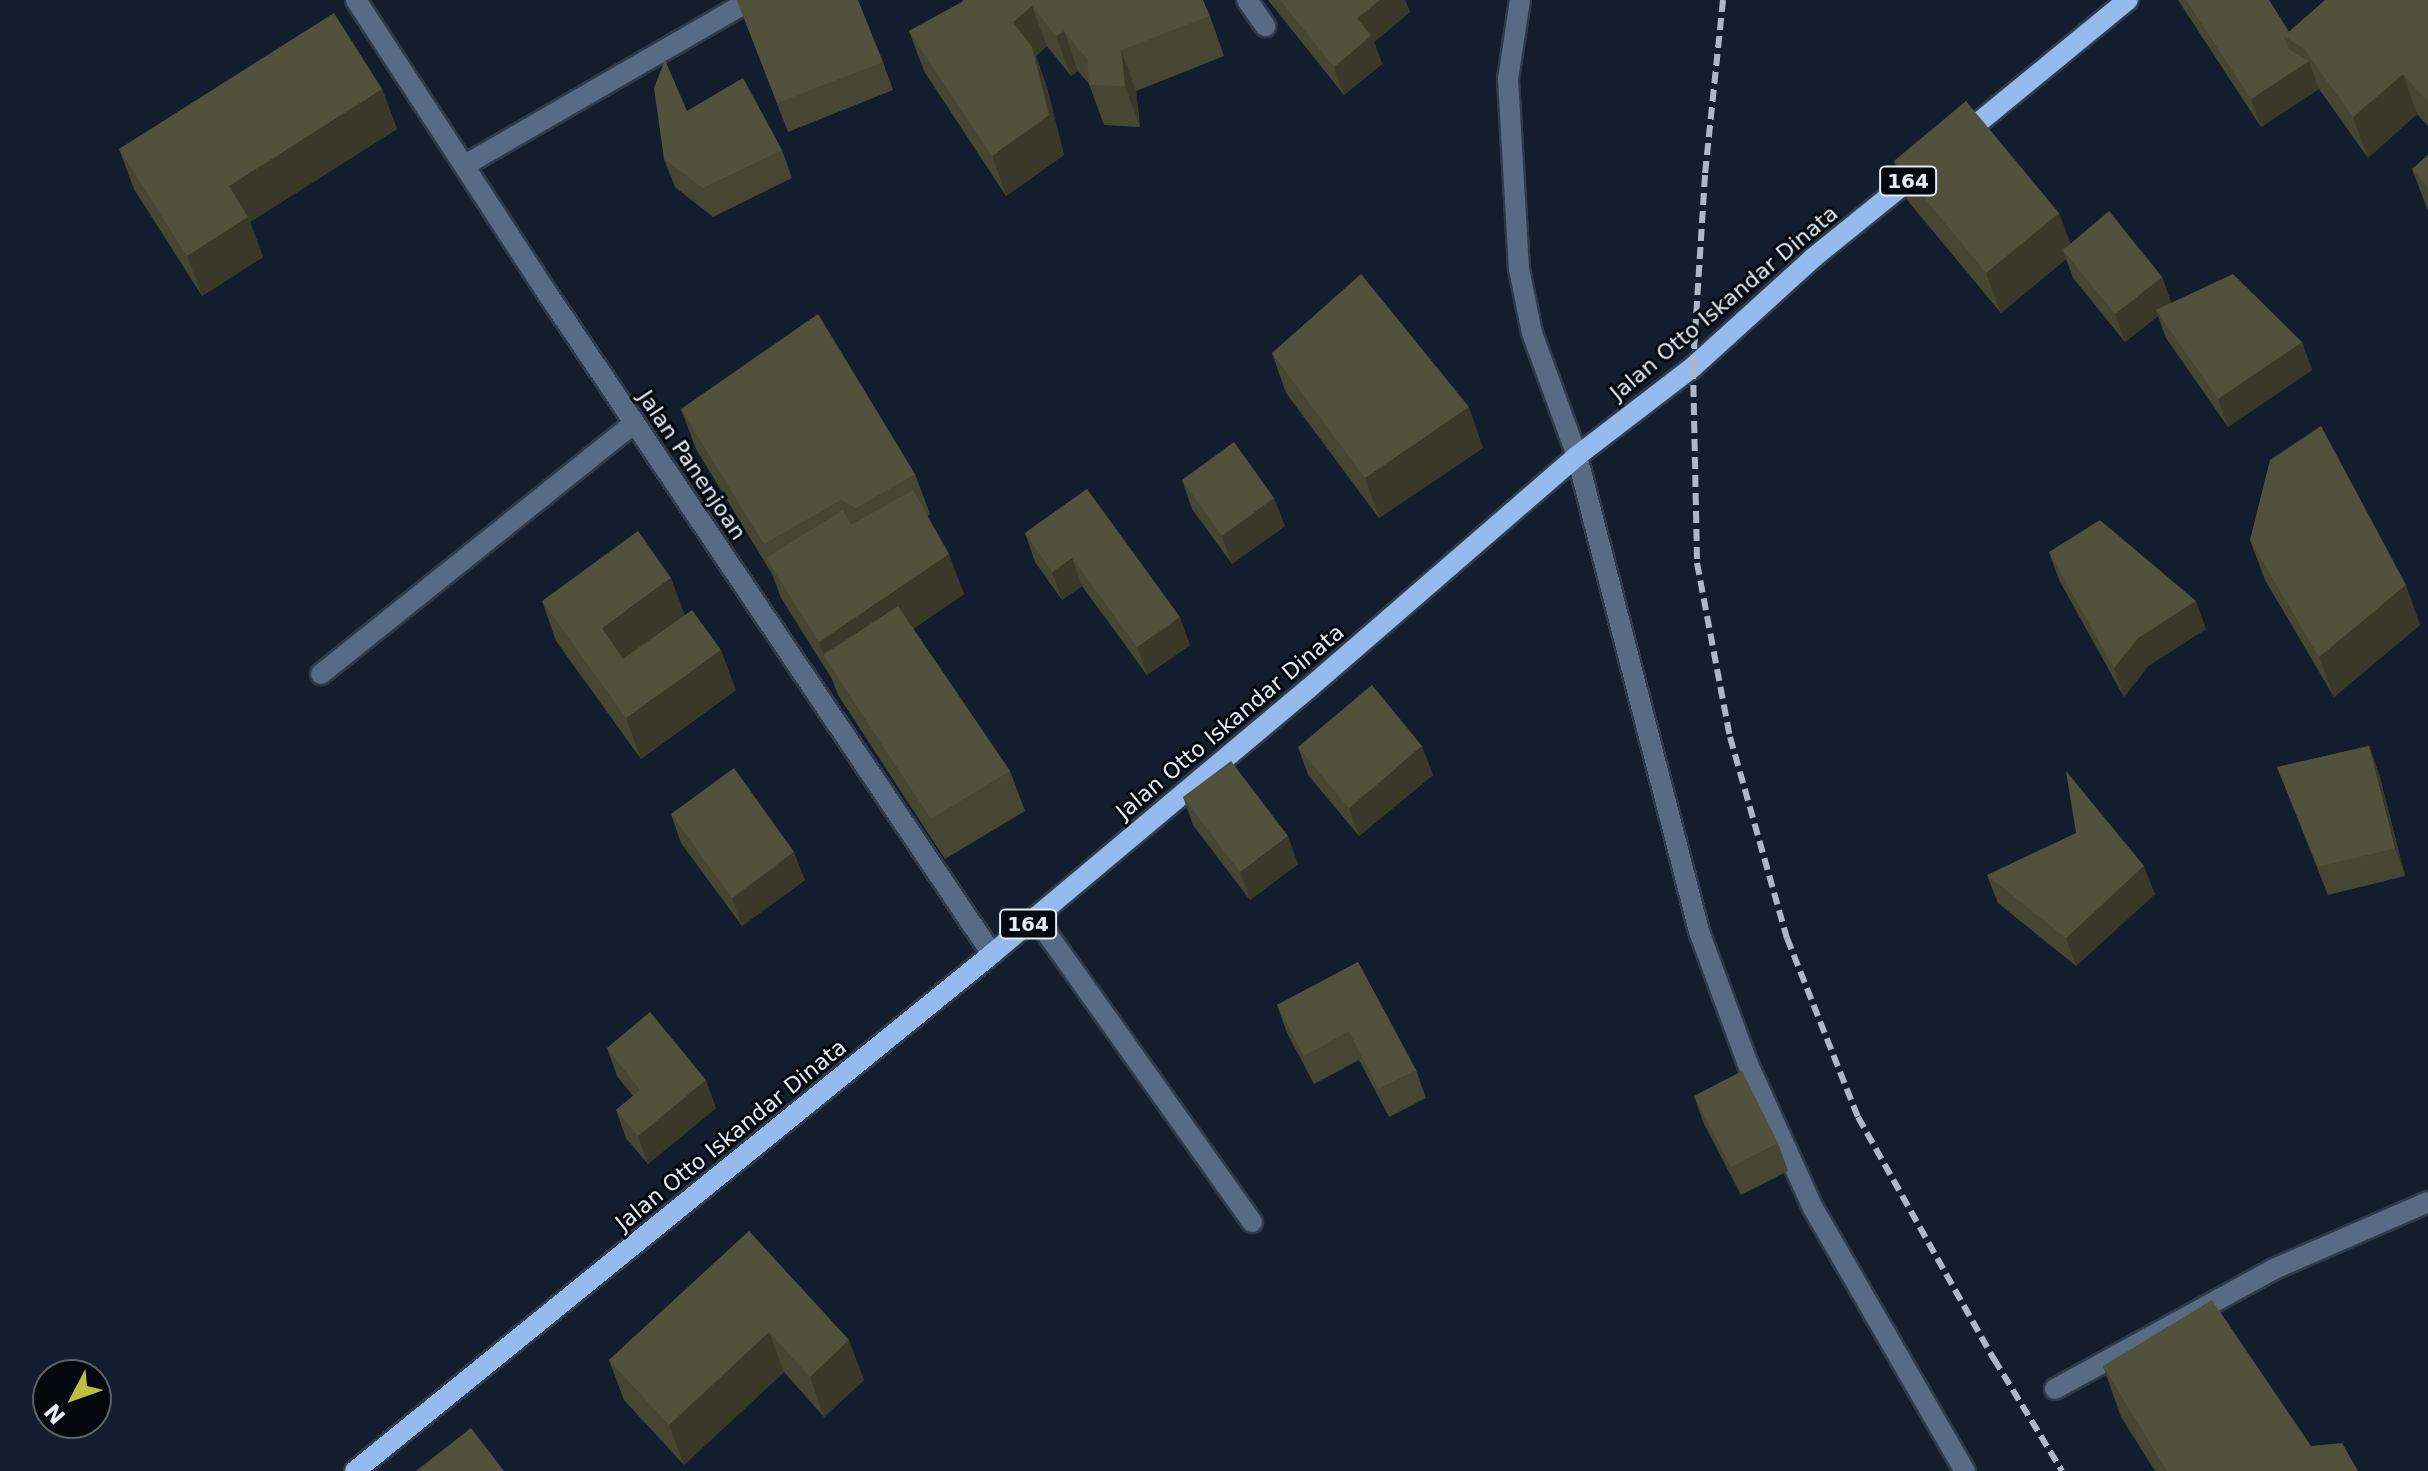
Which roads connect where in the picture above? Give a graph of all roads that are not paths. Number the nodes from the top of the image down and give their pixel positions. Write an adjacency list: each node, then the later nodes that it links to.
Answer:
1 (356, 0): 7 (street, Jalan Panenjoan)
2 (751, 0): 7 (street)
3 (1247, 0): 6 (street)
4 (1520, 0): 9 (street)
5 (2128, 0): 9 (main road, Jalan Otto Iskandar Dinata / 164)
6 (1265, 26)
7 (465, 165): 8 (street, Jalan Panenjoan)
8 (634, 423): 10 (street); 12 (street, Jalan Panenjoan)
9 (1577, 456): 11 (main road, Jalan Otto Iskandar Dinata / 164); 17 (street)
10 (321, 674)
11 (1036, 918): 12 (main road, Jalan Otto Iskandar Dinata / 164); 14 (street)
12 (992, 954): 16 (main road, Jalan Otto Iskandar Dinata / 164)
13 (2428, 1202): 15 (street)
14 (1252, 1222)
15 (2055, 1389)
16 (355, 1471)
17 (1965, 1471)

